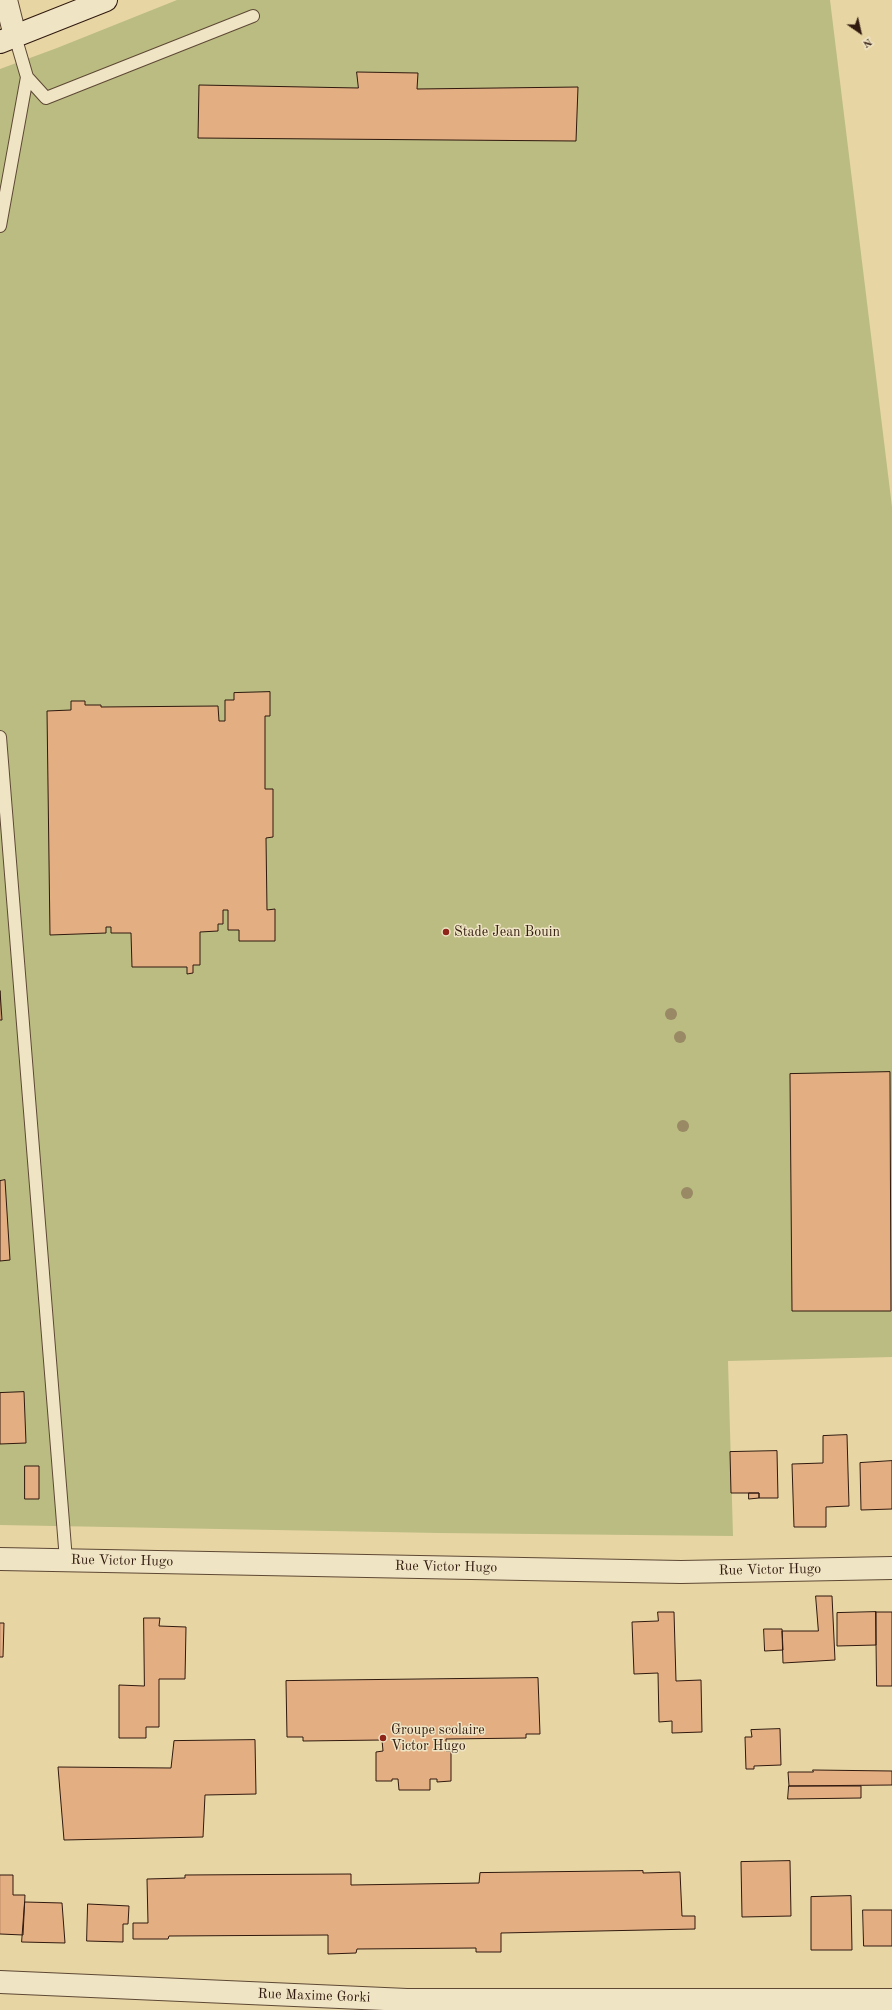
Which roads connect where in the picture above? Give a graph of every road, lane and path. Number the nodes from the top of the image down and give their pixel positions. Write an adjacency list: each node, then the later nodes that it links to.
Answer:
1 (6, 0): 4 (street)
2 (106, 0): 4 (street)
3 (253, 16): 5 (lane)
4 (8, 39): 5 (lane)
5 (27, 77): 6 (lane)
6 (0, 226)
7 (0, 736): 9 (lane)
8 (0, 1559): 9 (street, Rue Victor Hugo)
9 (66, 1560): 10 (street, Rue Victor Hugo)
10 (892, 1568)
11 (0, 1982): 13 (street, Rue Maxime Gorki)
12 (892, 2000): 13 (street, Rue Maxime Gorki)
13 (406, 2005)

